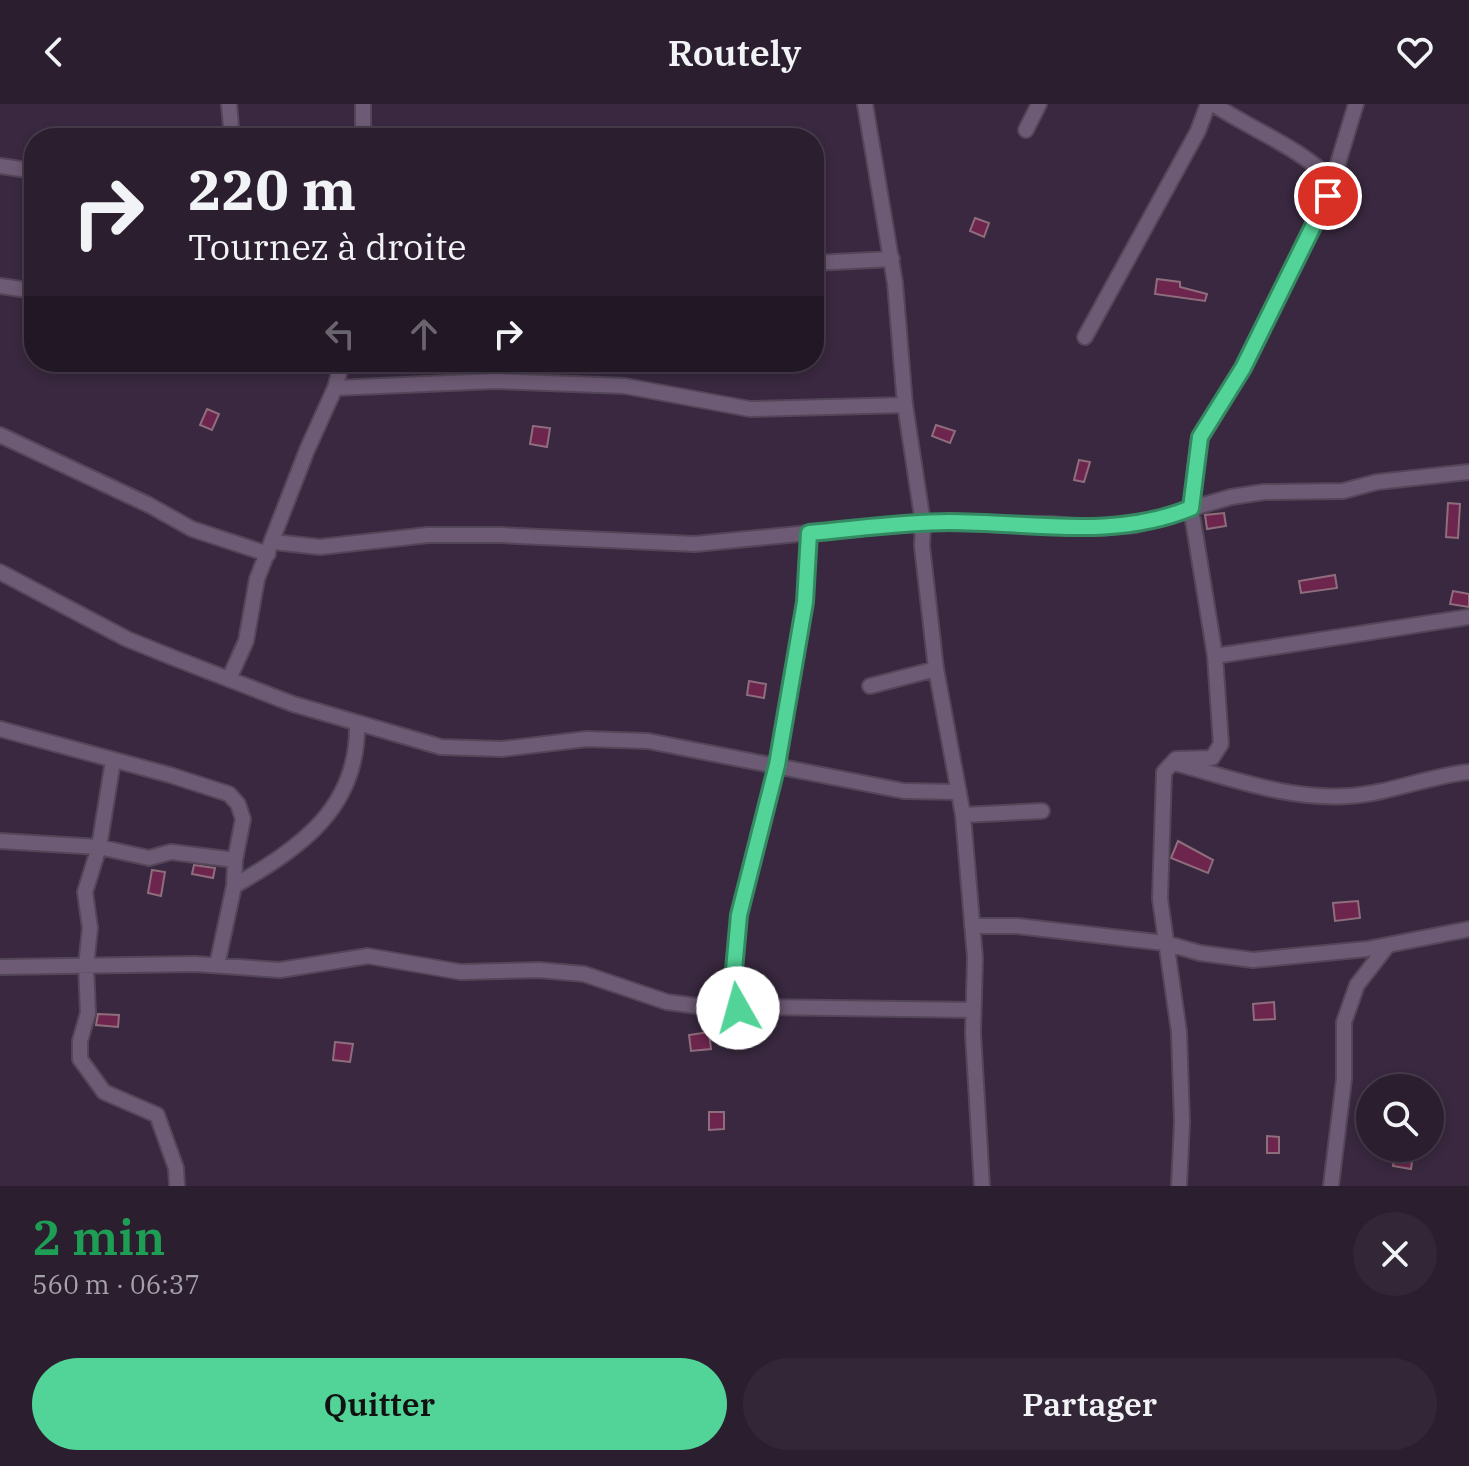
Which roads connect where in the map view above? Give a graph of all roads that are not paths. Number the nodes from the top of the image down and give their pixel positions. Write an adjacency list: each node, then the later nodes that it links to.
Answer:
1 (229, 104): 7 (street)
2 (363, 104): 8 (street)
3 (865, 104): 13 (street)
4 (1039, 104): 9 (street)
5 (1210, 104): 12 (street); 17 (street)
6 (1356, 104): 12 (street)
7 (231, 128)
8 (363, 128)
9 (1026, 130)
10 (0, 166): 11 (street)
11 (24, 170)
12 (1334, 182): 23 (street)
13 (892, 259): 14 (street); 20 (street)
14 (824, 262)
15 (0, 286): 16 (street)
16 (24, 290)
17 (1085, 337)
18 (339, 372): 19 (street)
19 (335, 388): 20 (street); 26 (street)
20 (905, 405): 24 (street)
21 (0, 435): 26 (street)
22 (1469, 472): 23 (street)
23 (1191, 508): 24 (street); 29 (street)
24 (923, 523): 25 (street); 30 (street)
25 (809, 533): 26 (street); 37 (street)
26 (271, 548): 31 (street)
27 (0, 572): 31 (street)
28 (1469, 617): 29 (street)
29 (1215, 656): 36 (street)
30 (936, 669): 32 (street); 39 (street)
31 (229, 679): 33 (street)
32 (870, 686)
33 (357, 723): 37 (street); 45 (street)
34 (0, 729): 35 (street)
35 (113, 761): 43 (street); 44 (street)
36 (1170, 762): 38 (street); 48 (street)
37 (777, 765): 39 (street); 53 (street)
38 (1469, 772)
39 (958, 792): 41 (street)
40 (1042, 811): 41 (street)
41 (963, 815): 46 (street)
42 (0, 841): 43 (street)
43 (99, 847): 44 (street); 51 (street)
44 (235, 860): 45 (street)
45 (234, 886): 50 (street)
46 (972, 926): 48 (street); 54 (street)
47 (1469, 929): 49 (street)
48 (1165, 943): 49 (street); 57 (street)
49 (1388, 945): 58 (street)
50 (217, 965): 51 (street); 53 (street)
51 (86, 966): 52 (street); 55 (street)
52 (0, 967)
53 (738, 1008): 54 (street)
54 (973, 1010): 56 (street)
55 (177, 1186)
56 (982, 1186)
57 (1179, 1186)
58 (1331, 1186)

